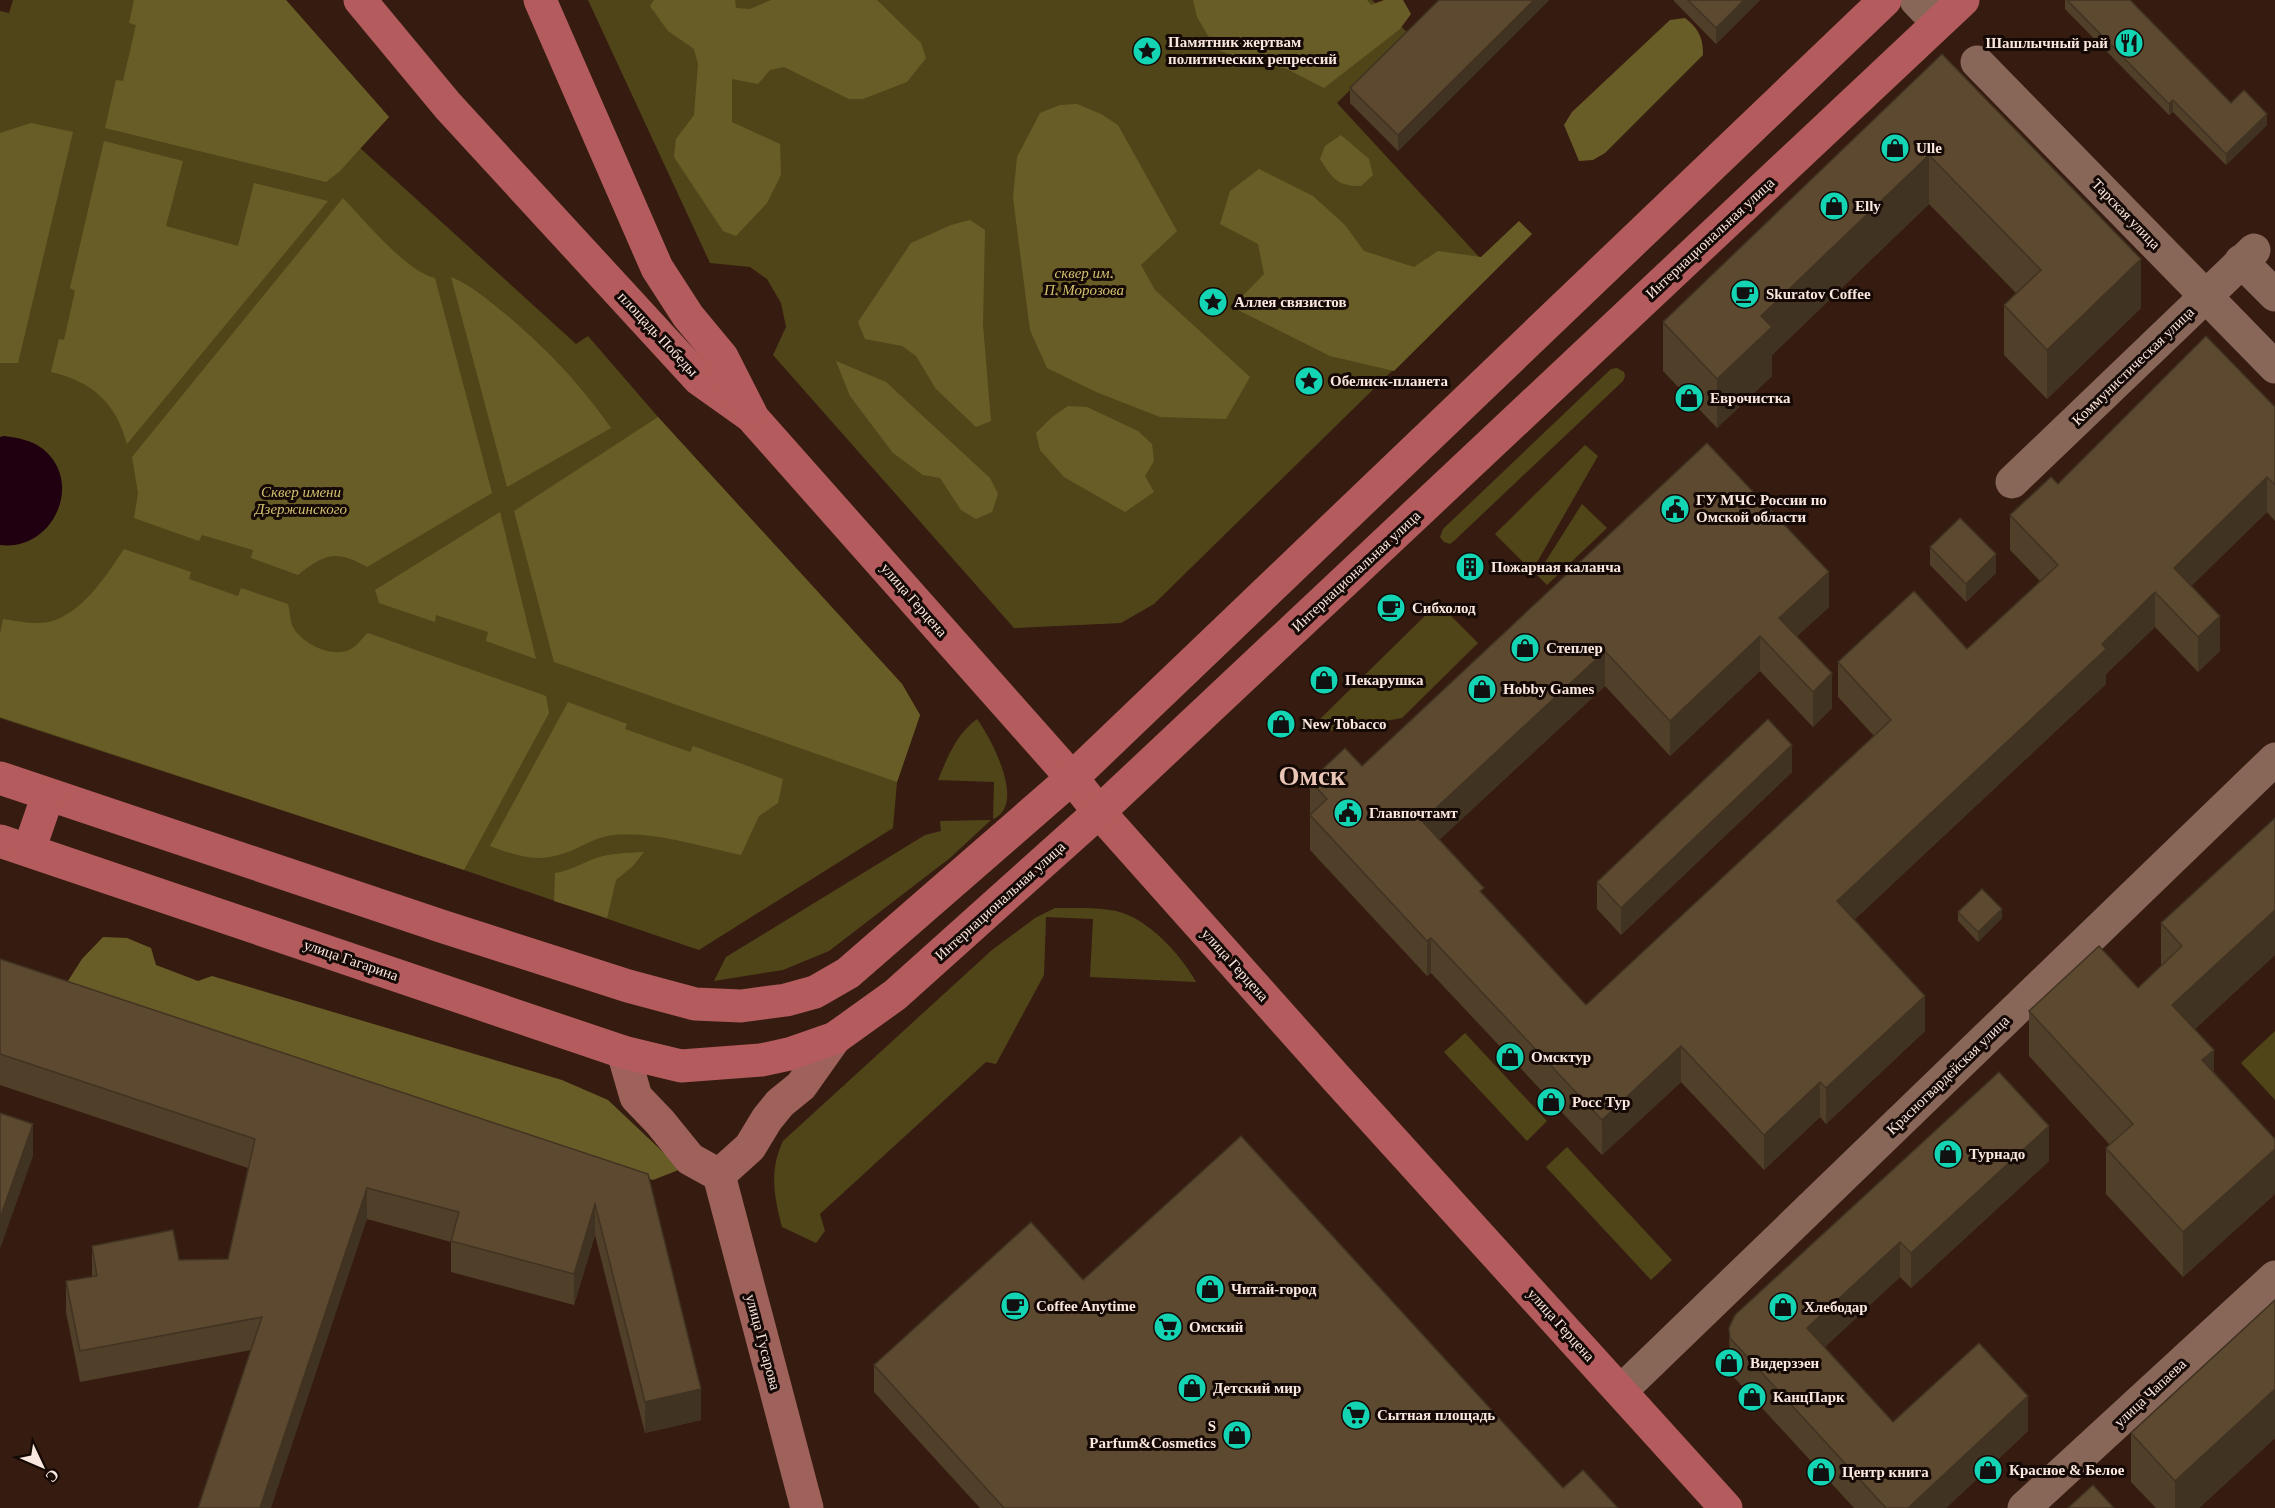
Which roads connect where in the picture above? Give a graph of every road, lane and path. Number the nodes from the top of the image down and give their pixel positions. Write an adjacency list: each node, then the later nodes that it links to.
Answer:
1 (360, 0): 10 (main road, площадь Победы)
2 (540, 0): 10 (main road)
3 (1885, 0): 14 (main road)
4 (1963, 0): 5 (main road, Интернациональная улица)
5 (1927, 11): 16 (main road, Интернациональная улица)
6 (1977, 62): 8 (street, Тарская улица)
7 (2275, 295): 8 (street, Коммунистическая улица)
8 (2205, 296): 9 (street, Тарская улица); 11 (street, Коммунистическая улица)
9 (2275, 367)
10 (751, 416): 14 (main road, улица Герцена)
11 (2012, 482)
12 (2275, 759): 23 (street, Красногвардейская улица)
13 (0, 778): 15 (main road)
14 (1072, 778): 15 (main road); 16 (main road, улица Герцена)
15 (48, 795): 17 (main road)
16 (1099, 812): 18 (main road, Интернациональная улица); 23 (main road, улица Герцена)
17 (15, 845): 19 (main road, улица Гагарина)
18 (835, 1038): 20 (main road, Интернациональная улица); 21 (main road)
19 (623, 1053): 20 (main road, улица Гагарина); 21 (main road)
20 (706, 1065)
21 (719, 1175): 24 (main road, улица Гусарова)
22 (2275, 1277): 26 (street, улица Чапаева)
23 (1621, 1391): 25 (main road, улица Герцена)
24 (807, 1508)
25 (1726, 1508)
26 (2024, 1508)

